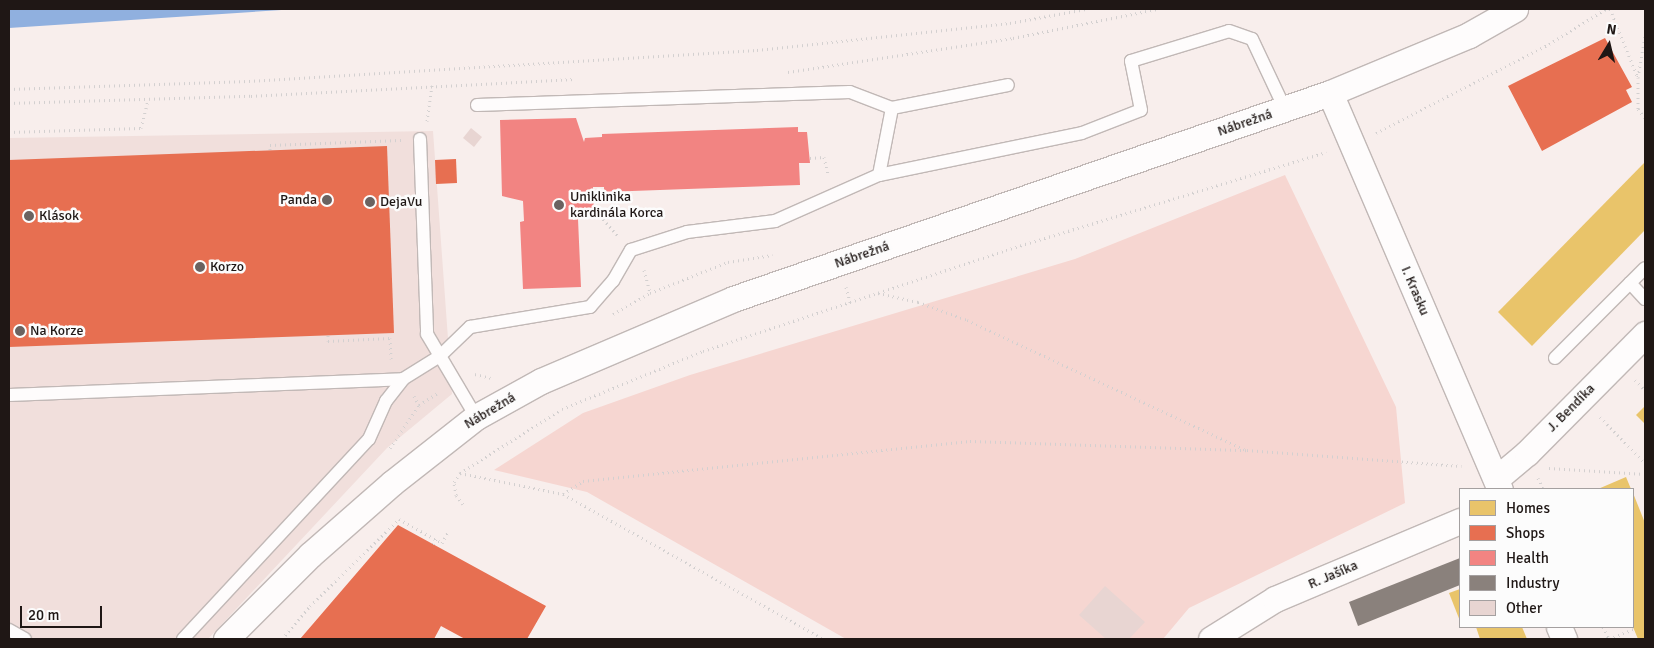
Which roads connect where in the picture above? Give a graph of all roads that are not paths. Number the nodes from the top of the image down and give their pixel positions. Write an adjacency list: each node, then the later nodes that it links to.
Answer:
1 (1515, 9): 3 (street, Nábrežná)
2 (1008, 85): 5 (lane)
3 (1330, 93): 6 (street, Nábrežná); 18 (street, I. Krasku)
4 (477, 105): 5 (lane)
5 (892, 108): 8 (lane)
6 (1285, 109): 8 (lane); 17 (street, Nábrežná)
7 (420, 139): 13 (lane)
8 (879, 175): 13 (lane)
9 (1645, 268): 10 (lane)
10 (1630, 283): 11 (lane); 14 (lane)
11 (1645, 299)
12 (1645, 334): 18 (street, J. Bendíka)
13 (440, 356): 15 (lane); 17 (lane)
14 (1555, 358)
15 (403, 379): 16 (lane); 23 (lane)
16 (9, 395)
17 (476, 417): 20 (street, Nábrežná)
18 (1496, 479)
19 (1459, 521): 26 (street, R. Jašíka)
20 (267, 601): 24 (street, Nábrežná); 25 (street, Nábrežná)
21 (9, 630): 22 (lane)
22 (25, 639)
23 (183, 639)
24 (226, 639)
25 (244, 639)
26 (1211, 639)

